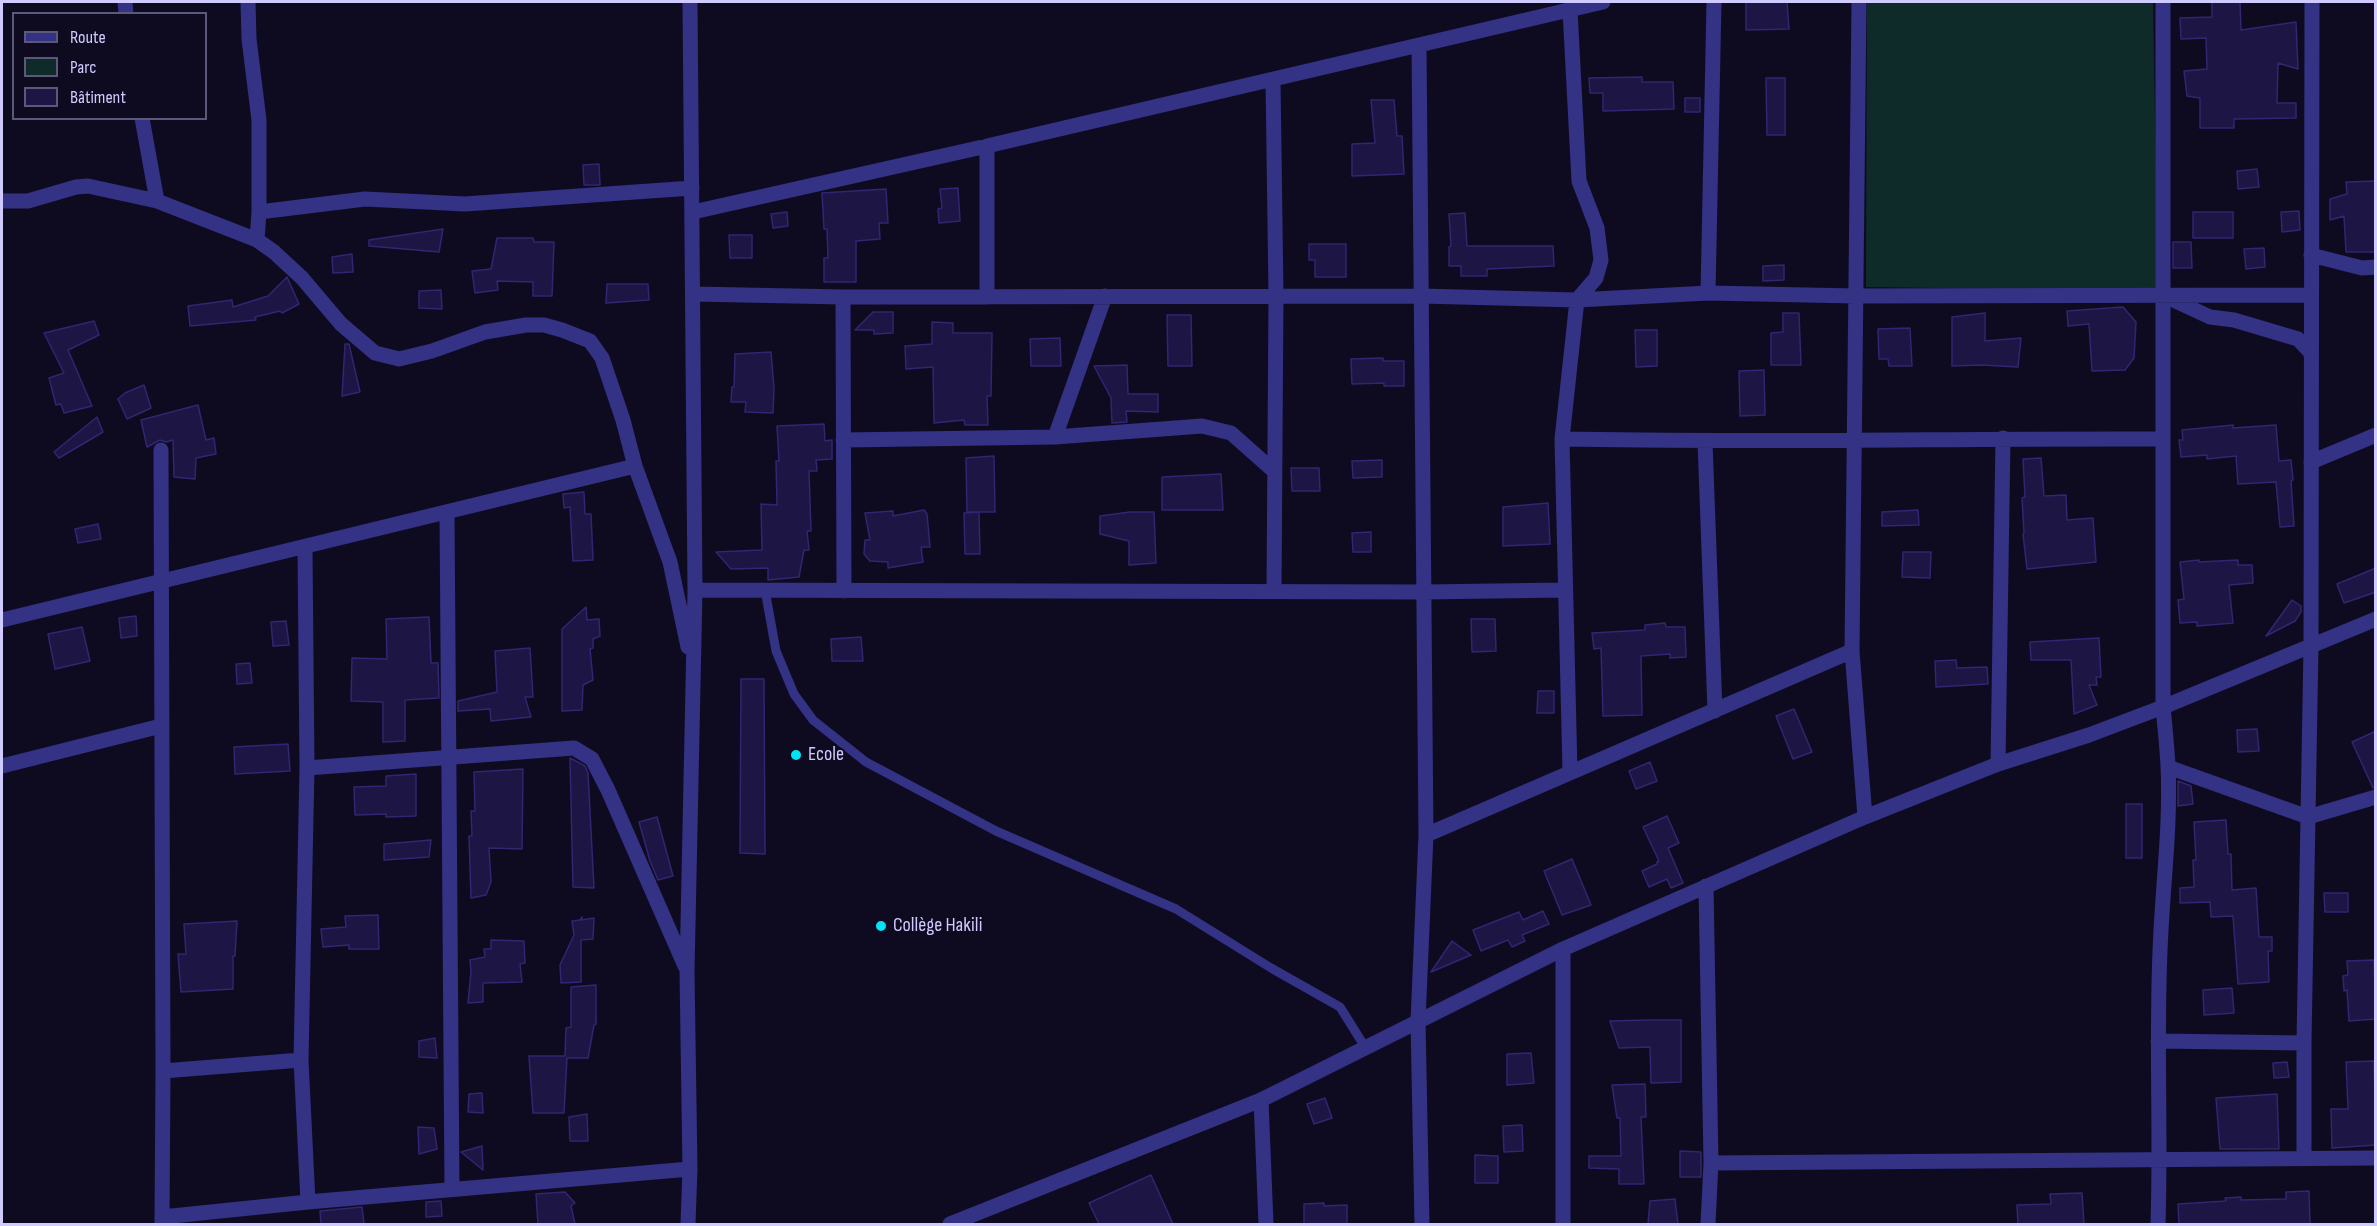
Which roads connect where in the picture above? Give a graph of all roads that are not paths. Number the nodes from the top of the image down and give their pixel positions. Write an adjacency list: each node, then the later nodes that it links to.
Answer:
1 (248, 2): 17 (street)
2 (690, 2): 14 (street)
3 (1556, 2): 9 (lane)
4 (1603, 2): 9 (street)
5 (1714, 2): 22 (street)
6 (1859, 2): 31 (street)
7 (2163, 2): 28 (street)
8 (2312, 2): 20 (street)
9 (1570, 10): 10 (street); 32 (street)
10 (1419, 45): 11 (street); 27 (street)
11 (1273, 80): 13 (street); 24 (street)
12 (142, 120): 16 (street)
13 (987, 146): 18 (street); 30 (street)
14 (692, 188): 17 (street); 18 (street)
15 (2, 201): 16 (street)
16 (157, 201): 19 (street)
17 (259, 212): 19 (street)
18 (693, 212): 23 (street)
19 (257, 240): 44 (street)
20 (2311, 255): 21 (street); 25 (street)
21 (2376, 267)
22 (1708, 293): 31 (street); 32 (street)
23 (694, 294): 29 (street); 49 (street)
24 (1276, 295): 26 (street); 27 (street); 45 (street)
25 (2311, 295): 28 (street); 33 (street)
26 (1106, 296): 30 (street); 35 (street)
27 (1421, 296): 32 (street); 54 (street)
28 (2163, 296): 31 (street); 33 (street); 38 (street)
29 (843, 297): 30 (street); 39 (street)
30 (987, 297)
31 (1856, 297): 40 (street)
32 (1577, 300): 37 (street)
33 (2311, 353): 43 (street)
34 (2376, 435): 43 (street)
35 (1055, 437): 39 (street); 45 (street)
36 (2003, 438): 38 (street); 40 (street); 64 (street)
37 (1562, 439): 41 (street); 51 (street)
38 (2163, 439): 60 (street)
39 (843, 440): 52 (street)
40 (1854, 441): 41 (street); 58 (street)
41 (1705, 442): 61 (street)
42 (161, 450): 48 (street)
43 (2311, 462): 57 (street)
44 (635, 466): 46 (street); 59 (street)
45 (1275, 472): 53 (street)
46 (447, 513): 47 (street); 63 (street)
47 (305, 548): 48 (street); 67 (street)
48 (160, 583): 56 (street); 62 (street)
49 (695, 590): 50 (street); 59 (street)
50 (765, 590): 52 (street); 79 (lane)
51 (1564, 590): 54 (street); 68 (street)
52 (844, 591): 53 (street)
53 (1274, 591): 54 (street)
54 (1424, 592): 72 (street)
55 (2376, 619): 57 (street)
56 (2, 620)
57 (2311, 646): 60 (street); 71 (street)
58 (1852, 651): 61 (street); 70 (street)
59 (693, 673): 75 (street)
60 (2163, 707): 64 (street); 66 (street)
61 (1715, 711): 68 (street)
62 (161, 726): 65 (street); 81 (street)
63 (450, 758): 67 (street); 75 (street); 88 (street)
64 (1998, 764): 70 (street)
65 (2, 766)
66 (2168, 767): 71 (street); 77 (street)
67 (307, 768): 80 (street)
68 (1569, 772): 72 (street)
69 (2376, 797): 71 (street)
70 (1865, 817): 73 (street)
71 (2308, 817): 78 (street)
72 (1426, 835): 76 (street)
73 (1706, 886): 74 (street); 86 (street)
74 (1563, 949): 76 (street); 95 (street)
75 (687, 972): 87 (street)
76 (1418, 1021): 79 (street); 94 (street)
77 (2158, 1041): 78 (street); 85 (street)
78 (2304, 1043): 83 (street)
79 (1365, 1047): 82 (street)
80 (301, 1060): 81 (street); 89 (street)
81 (163, 1071): 90 (street)
82 (1261, 1100): 92 (street); 93 (street)
83 (2304, 1157): 84 (street); 85 (street)
84 (2376, 1158)
85 (2160, 1160): 86 (street); 97 (street)
86 (1711, 1163): 96 (street)
87 (690, 1169): 88 (street); 91 (street)
88 (452, 1189): 89 (street)
89 (308, 1202): 90 (street)
90 (162, 1221)
91 (688, 1224)
92 (950, 1224)
93 (1266, 1224)
94 (1422, 1224)
95 (1563, 1224)
96 (1708, 1224)
97 (2158, 1224)

